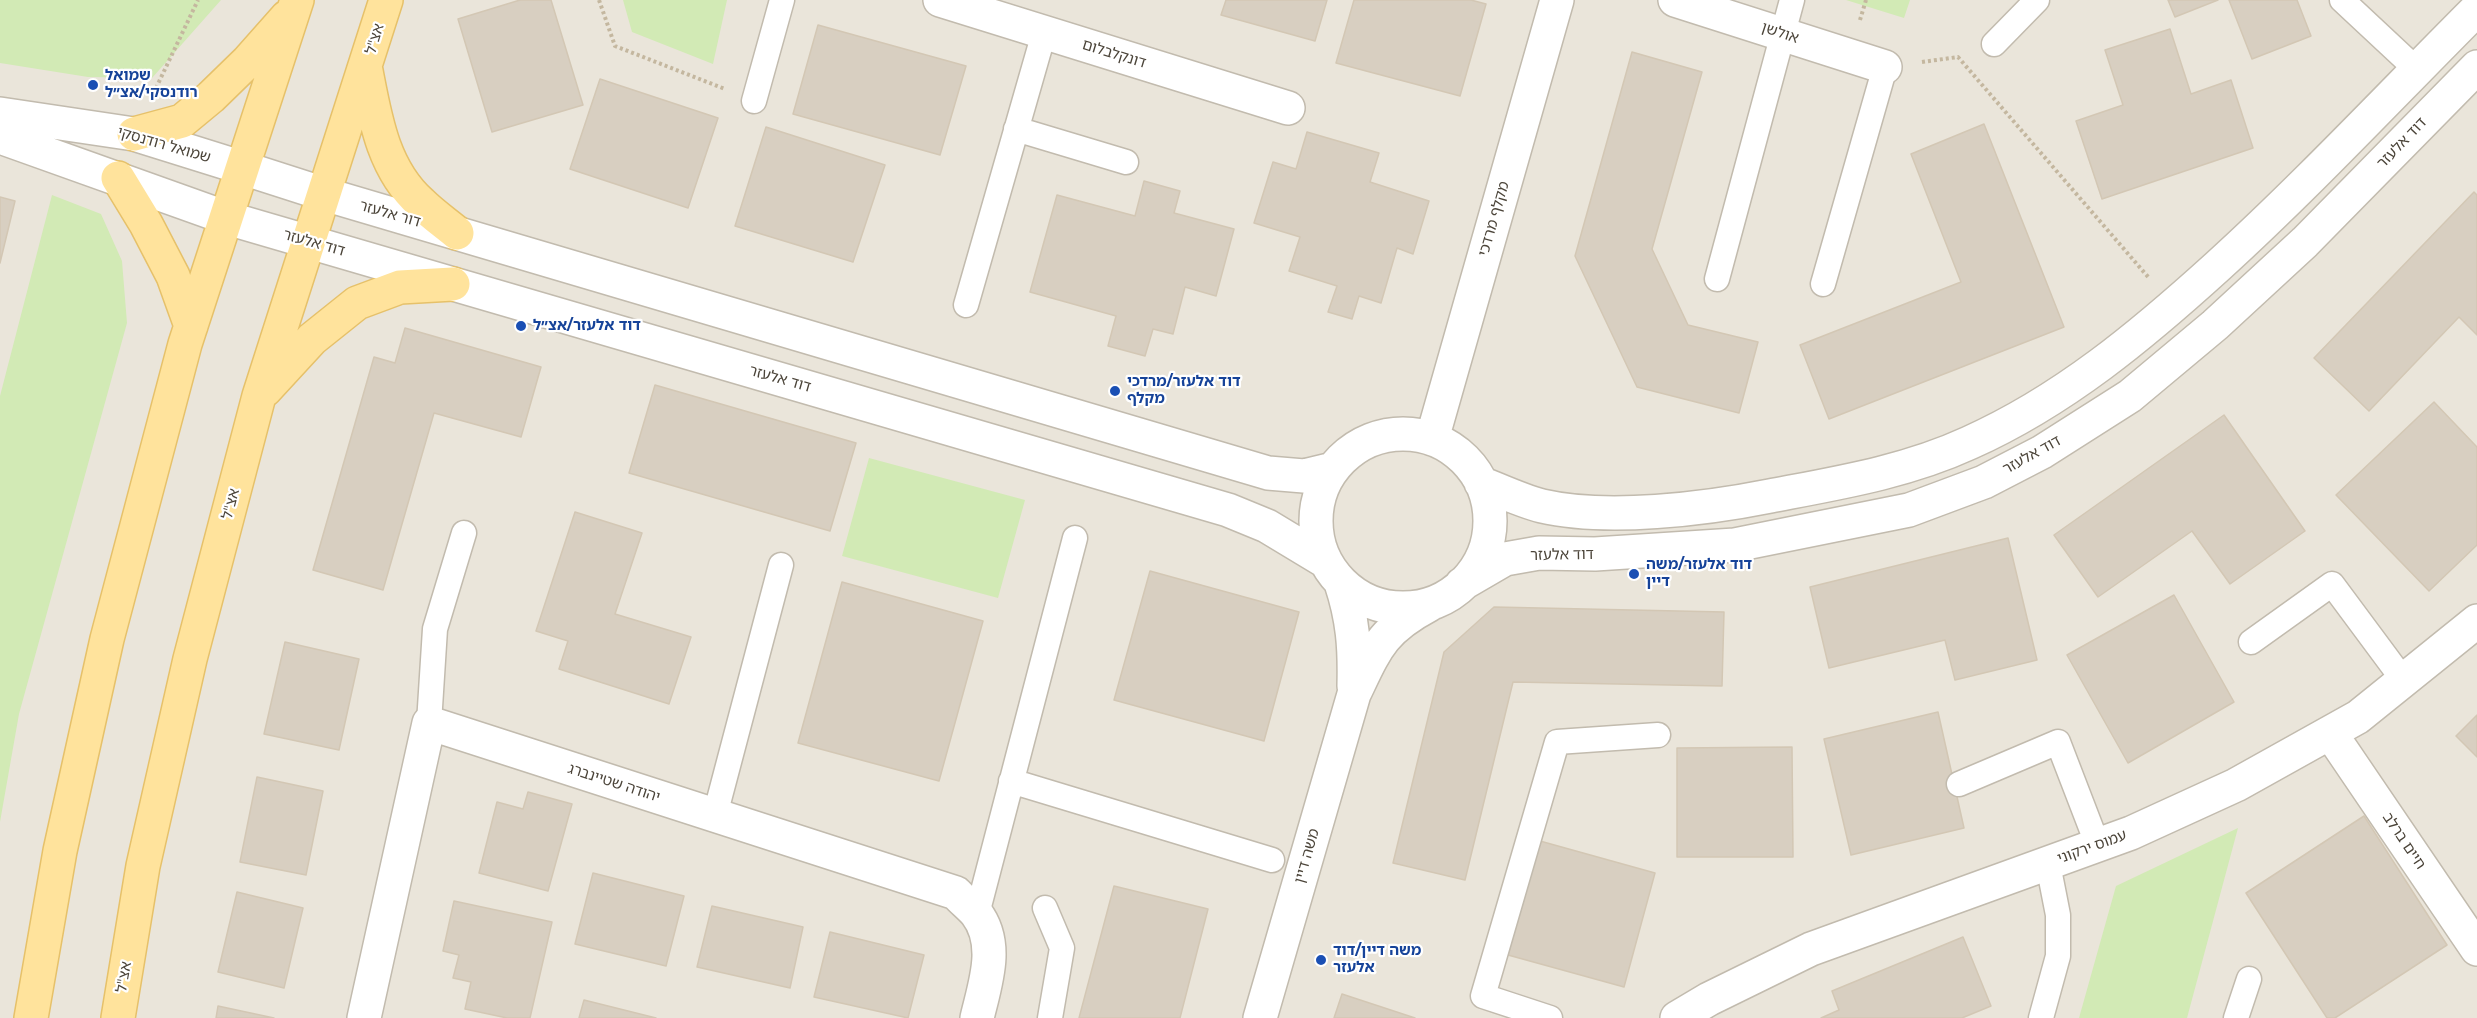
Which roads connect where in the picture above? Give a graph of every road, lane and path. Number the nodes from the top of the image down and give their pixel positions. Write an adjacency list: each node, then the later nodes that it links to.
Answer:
1 (198, 0): 24 (path)
2 (386, 0): 18 (main road, אצ"ל)
3 (599, 0): 20 (path)
4 (782, 0): 20 (lane)
5 (940, 0): 13 (street, דונקלבלום)
6 (1557, 0): 40 (street, מקלף מרדכי)
7 (1675, 0): 14 (street, אולשן)
8 (1792, 0): 14 (lane)
9 (2037, 0): 15 (lane)
10 (2342, 0): 19 (lane)
11 (296, 4): 24 (main road); 27 (main road)
12 (2477, 9): 19 (street)
13 (1044, 33): 21 (street, דונקלבלום); 23 (lane)
14 (1783, 34): 16 (street, אולשן); 33 (lane)
15 (1994, 44)
16 (1886, 67): 35 (lane); 37 (path)
17 (2477, 67): 47 (street, דוד אלעזר)
18 (366, 69): 29 (main road, אצ"ל); 31 (main road)
19 (2417, 70): 37 (street)
20 (754, 101)
21 (1288, 108)
22 (0, 114): 24 (street, שמואל רודנסקי)
23 (1016, 129): 26 (lane); 36 (lane)
24 (134, 134): 27 (street, שמואל רודנסקי)
25 (0, 137): 28 (street)
26 (1126, 162)
27 (243, 168): 29 (street, שמואל רודנסקי); 30 (main road)
28 (118, 178): 30 (street); 38 (main road)
29 (324, 195): 31 (street, דור אלעזר); 32 (main road, אצ"ל)
30 (226, 218): 32 (street, דוד אלעזר); 38 (main road)
31 (457, 233): 41 (street)
32 (309, 242): 34 (street, דוד אלעזר); 39 (main road, אצ"ל)
33 (1717, 279)
34 (453, 284): 39 (main road); 46 (street, דוד אלעזר)
35 (1823, 284)
36 (966, 305)
37 (2173, 306): 42 (street)
38 (191, 326): 65 (main road)
39 (259, 396): 66 (main road, אצ"ל)
40 (1432, 439): 41 (street); 42 (street)
41 (1333, 469): 46 (street)
42 (1481, 483): 47 (street)
43 (464, 534): 52 (lane)
44 (1075, 538): 55 (lane)
45 (781, 565): 57 (lane)
46 (1333, 572): 47 (street); 51 (street, משה דיין)
47 (1449, 593): 51 (street, משה דיין)
48 (2477, 621): 50 (street, עמוס ירקוני)
49 (2251, 642): 50 (lane)
50 (2404, 681): 53 (street, עמוס ירקוני)
51 (1354, 694): 70 (street, משה דיין)
52 (429, 723): 57 (street, יהודה שטיינברג); 67 (street)
53 (2331, 734): 58 (street, עמוס ירקוני); 63 (street, חיים ברלב)
54 (1658, 735): 71 (lane)
55 (1011, 781): 59 (lane); 62 (lane)
56 (1959, 784): 58 (lane)
57 (715, 815): 62 (street, יהודה שטיינברג)
58 (2098, 846): 60 (street, עמוס ירקוני)
59 (1272, 860)
60 (2048, 864): 72 (street, עמוס ירקוני); 73 (lane)
61 (1045, 908): 69 (lane)
62 (977, 914): 68 (street, יהודה שטיינברג)
63 (2477, 949)
64 (2249, 979): 74 (lane)
65 (31, 1018)
66 (118, 1018)
67 (364, 1018)
68 (977, 1018)
69 (1050, 1018)
70 (1260, 1018)
71 (1550, 1018)
72 (1677, 1018)
73 (2041, 1018)
74 (2236, 1018)

